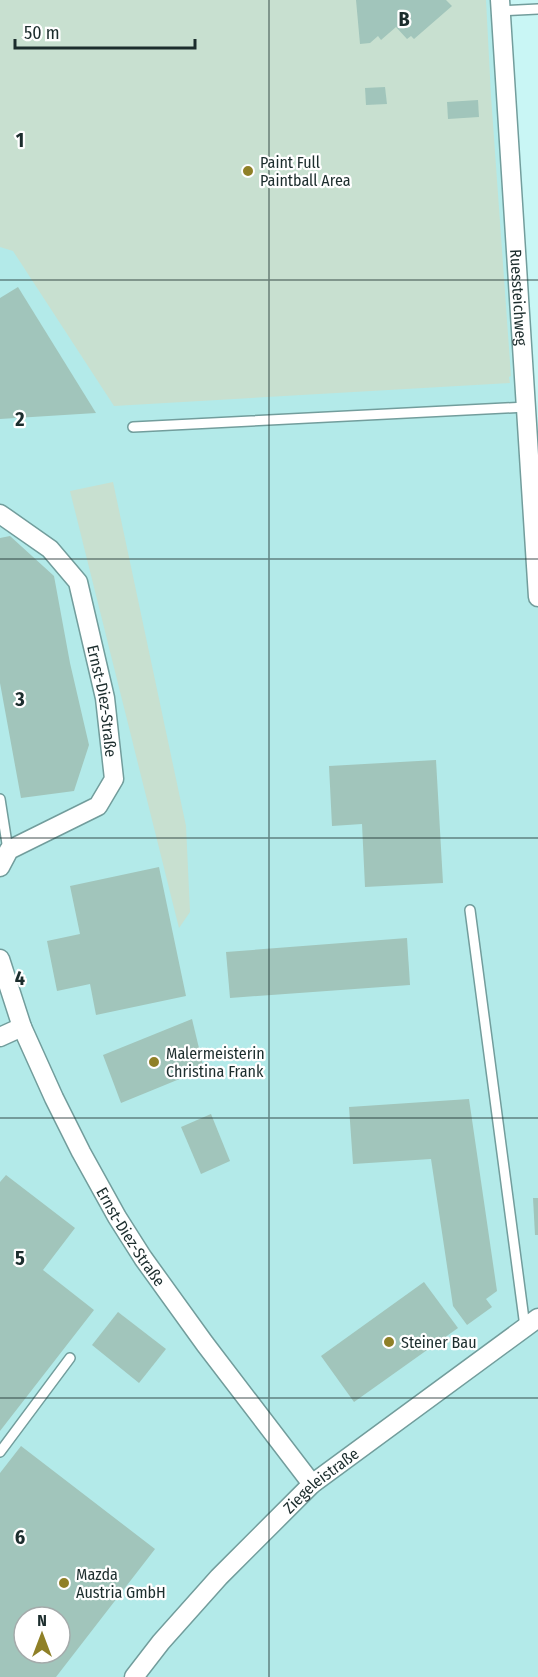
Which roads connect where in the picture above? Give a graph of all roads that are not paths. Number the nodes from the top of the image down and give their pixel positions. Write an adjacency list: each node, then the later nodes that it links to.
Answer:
1 (500, 5): 2 (lane); 3 (street, Ruessteichweg)
2 (538, 9)
3 (526, 407): 4 (lane); 6 (street, Ruessteichweg)
4 (133, 427)
5 (0, 514): 8 (street, Ernst-Diez-Straße)
6 (538, 597)
7 (0, 799): 8 (lane)
8 (4, 851): 9 (street)
9 (0, 867)
10 (470, 910): 14 (lane)
11 (0, 959): 12 (street, Ernst-Diez-Straße)
12 (22, 1027): 13 (street); 17 (street, Ernst-Diez-Straße)
13 (0, 1037)
14 (532, 1323): 17 (street, Ziegeleistraße)
15 (70, 1358): 16 (lane)
16 (0, 1452)
17 (312, 1484): 18 (street, Ziegeleistraße)
18 (134, 1677)

